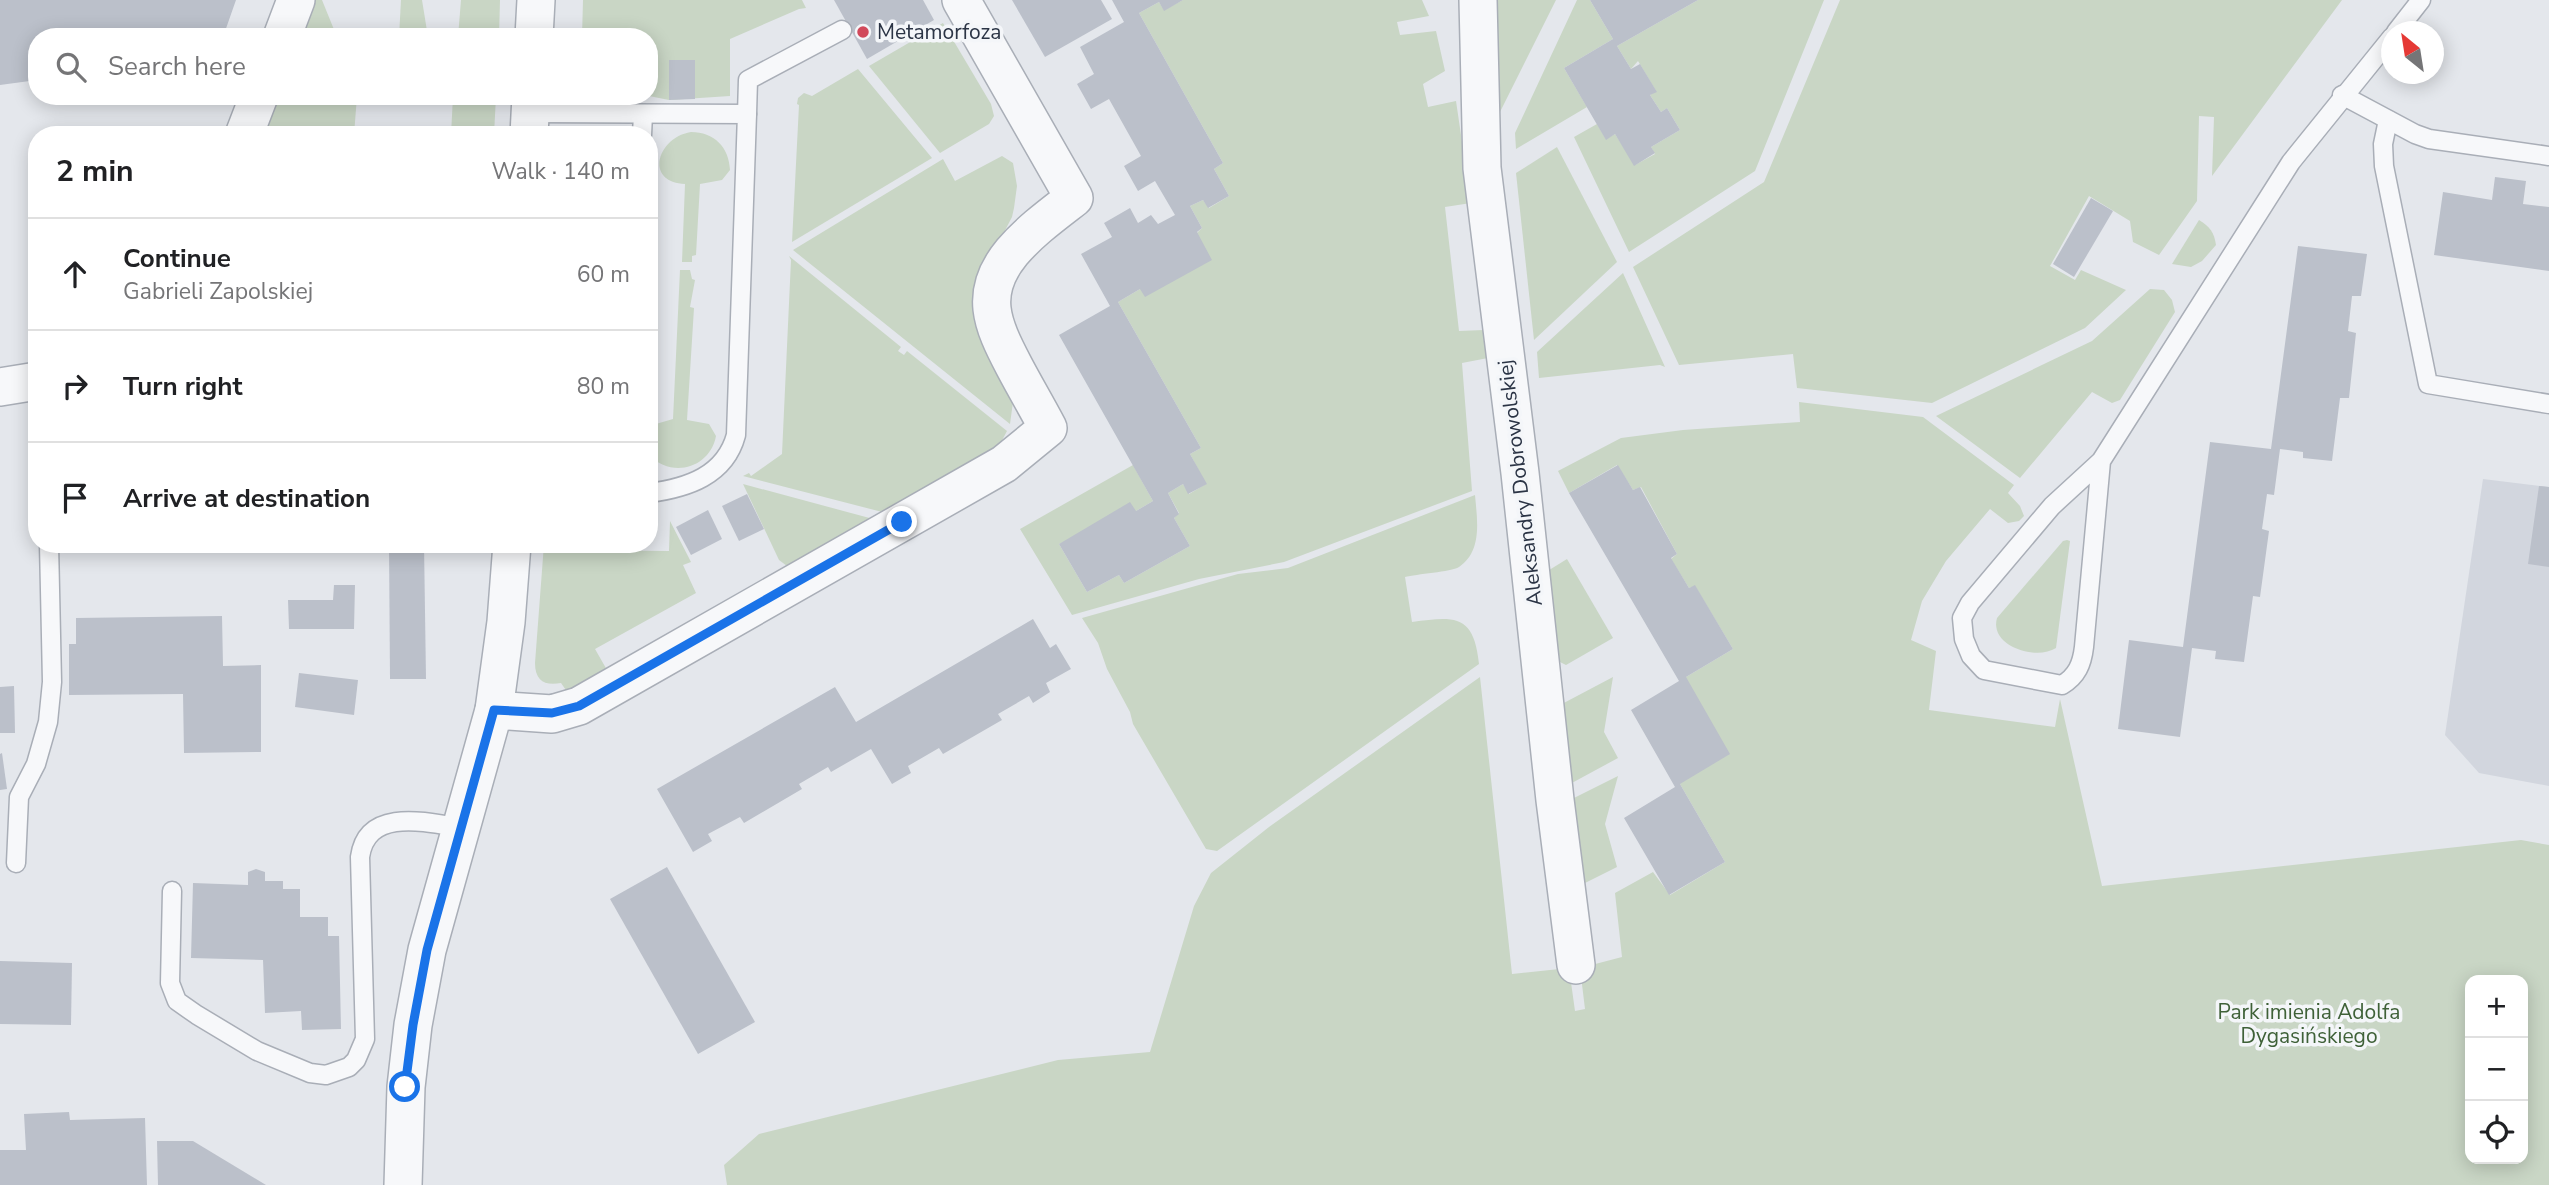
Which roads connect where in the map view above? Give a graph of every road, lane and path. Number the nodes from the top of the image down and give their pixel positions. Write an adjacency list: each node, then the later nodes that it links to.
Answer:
1 (296, 0): 7 (street)
2 (536, 0): 8 (street)
3 (961, 0): 27 (street)
4 (1478, 0): 31 (street, Aleksandry Dobrowolskiej)
5 (2421, 0): 6 (lane)
6 (2405, 21)
7 (285, 28)
8 (534, 28)
9 (842, 30): 14 (lane)
10 (2381, 50): 11 (lane)
11 (2343, 96): 16 (lane); 23 (lane)
12 (256, 105): 17 (street)
13 (643, 114): 14 (lane); 15 (lane); 18 (lane)
14 (747, 114): 24 (lane)
15 (530, 115)
16 (2388, 120): 19 (lane); 22 (lane)
17 (247, 126)
18 (642, 126)
19 (2549, 156)
20 (28, 382): 21 (street)
21 (0, 387)
22 (2549, 404)
23 (2101, 460): 23 (lane)
24 (658, 492)
25 (49, 553): 29 (lane)
26 (511, 553): 27 (street)
27 (494, 710): 28 (street)
28 (462, 828): 30 (lane); 32 (street)
29 (16, 863)
30 (172, 891)
31 (1576, 965)
32 (403, 1185)

